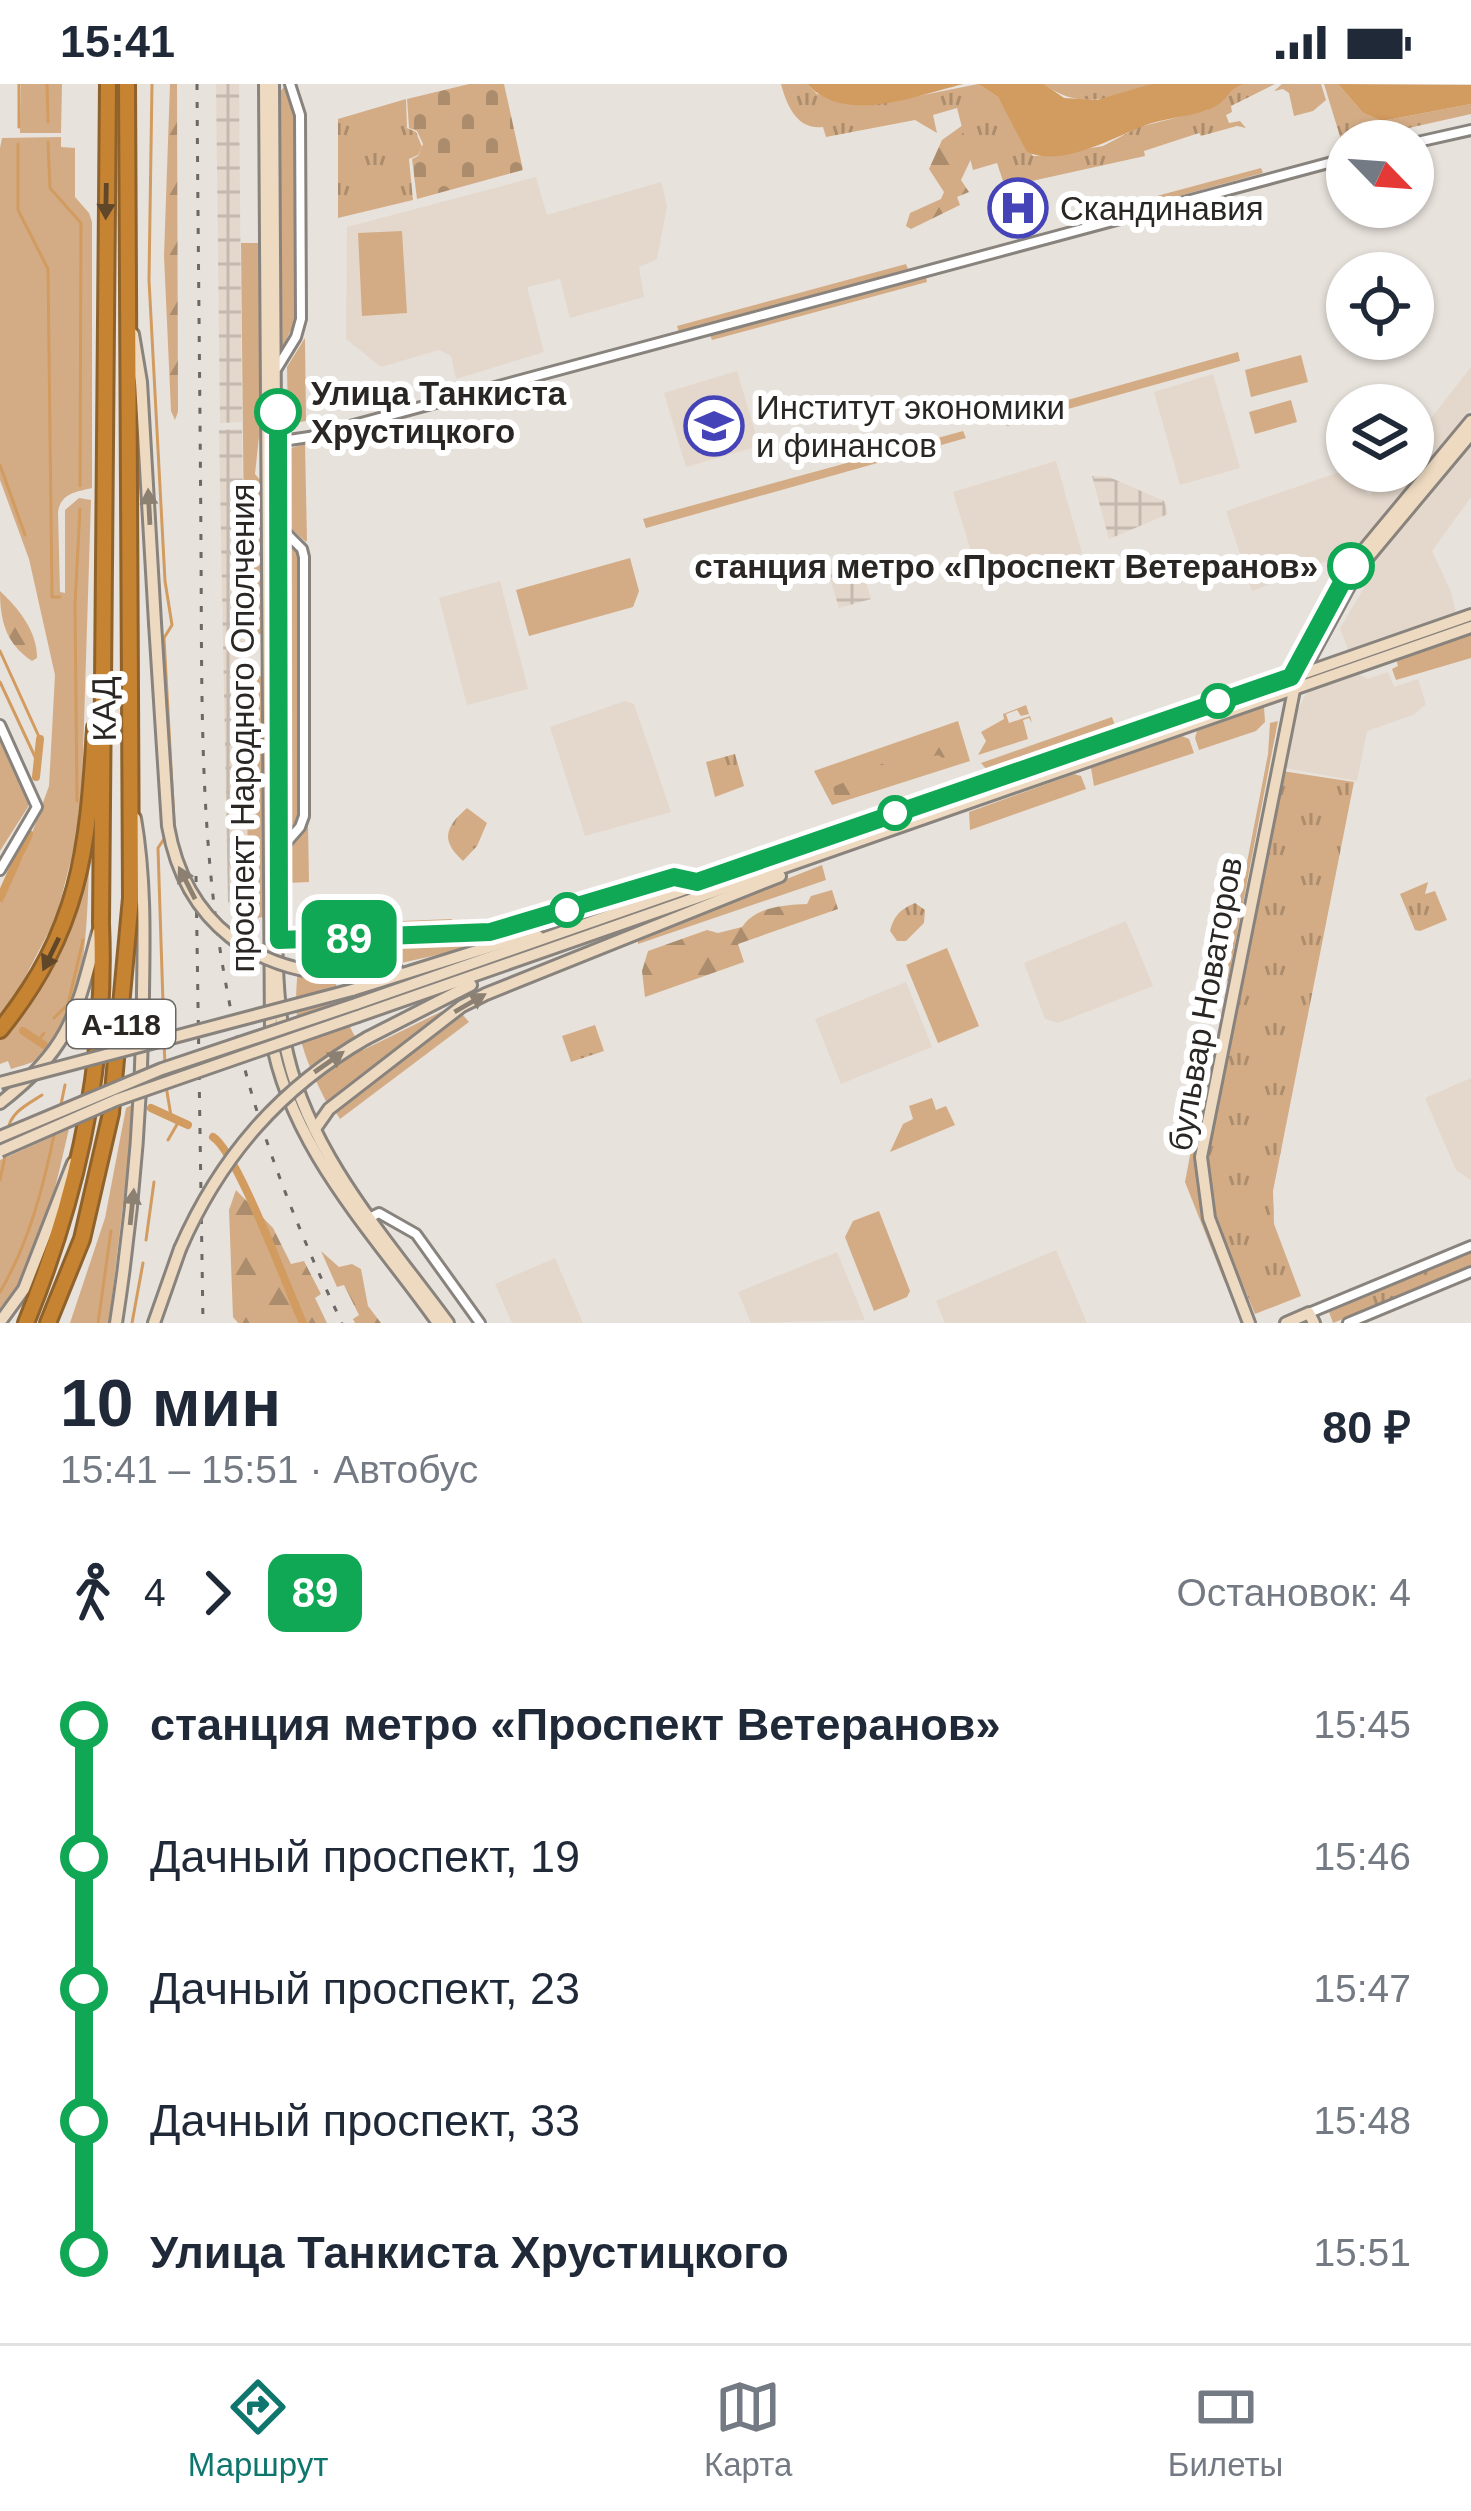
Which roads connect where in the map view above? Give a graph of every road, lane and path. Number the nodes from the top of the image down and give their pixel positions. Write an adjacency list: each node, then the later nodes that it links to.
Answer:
1 (108, 84): 18 (highway, КАД / А-118, one-way to 18)
2 (128, 84): 8 (highway, КАД / А-118)
3 (269, 84): 9 (main road, проспект Народного Ополчения); 12 (main road, проспект Народного Ополчения)
4 (290, 84): 9 (street)
5 (1471, 130): 6 (street)
6 (1434, 138)
7 (1326, 164): 12 (street)
8 (128, 304): 21 (highway, КАД / А-118); 29 (main road, one-way to 8, bridge)
9 (277, 368): 12 (main road, проспект Народного Ополчения)
10 (1471, 421): 19 (main road, бульвар Новаторов)
11 (1471, 434): 16 (main road, бульвар Новаторов)
12 (273, 442): 13 (main road, проспект Народного Ополчения); 28 (main road, проспект Народного Ополчения)
13 (278, 525): 22 (main road, проспект Народного Ополчения); 22 (street)
14 (1471, 615): 17 (main road)
15 (1471, 627): 19 (main road)
16 (1321, 635): 17 (main road); 19 (main road, бульвар Новаторов)
17 (1337, 661): 19 (main road)
18 (105, 664): 26 (highway, КАД / А-118); 31 (highway, one-way to 31)
19 (1295, 680): 23 (main road); 25 (main road); 50 (main road, бульвар Новаторов)
20 (0, 725): 24 (street)
21 (133, 805): 44 (highway, КАД / А-118); 45 (main road, one-way to 21)
22 (279, 851): 28 (main road, проспект Народного Ополчения)
23 (786, 869): 30 (main road); 34 (main road, one-way to 23)
24 (0, 870)
25 (697, 882): 27 (main road); 28 (main road)
26 (100, 922): 33 (main road); 35 (highway, КАД / А-118)
27 (548, 936): 29 (main road); 36 (main road, bridge)
28 (275, 940): 34 (main road, проспект Народного Ополчения); 38 (main road, проспект Народного Ополчения)
29 (431, 967): 32 (main road, bridge)
30 (501, 969): 37 (main road, bridge); 46 (main road, one-way to 30, bridge)
31 (0, 1030)
32 (0, 1083)
33 (0, 1103)
34 (315, 1130): 38 (main road, проспект Народного Ополчения)
35 (85, 1136): 42 (main road); 43 (highway, КАД / А-118)
36 (0, 1138)
37 (0, 1151)
38 (367, 1220): 47 (main road, проспект Народного Ополчения); 48 (main road, проспект Народного Ополчения); 49 (street)
39 (1471, 1246): 41 (street)
40 (1471, 1272): 52 (street)
41 (1312, 1318): 51 (main road)
42 (0, 1322)
43 (26, 1323)
44 (48, 1323)
45 (116, 1323)
46 (158, 1323)
47 (438, 1323)
48 (448, 1323)
49 (480, 1323)
50 (1249, 1323)
51 (1286, 1323)
52 (1348, 1323)

